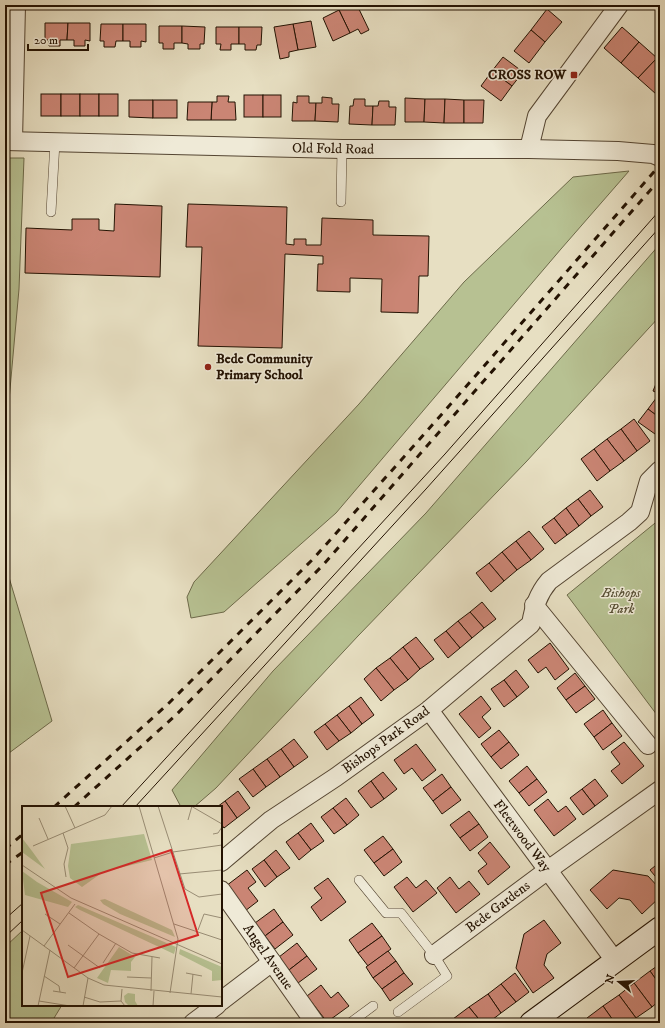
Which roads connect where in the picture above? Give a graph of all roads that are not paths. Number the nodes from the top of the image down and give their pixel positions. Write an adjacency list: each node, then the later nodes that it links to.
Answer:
1 (16, 5): 3 (street)
2 (619, 5): 6 (street)
3 (9, 141): 4 (street, Old Fold Road)
4 (55, 142): 5 (street, Old Fold Road); 9 (lane)
5 (342, 149): 6 (street, Old Fold Road); 8 (lane)
6 (529, 149): 7 (street, Old Fold Road)
7 (660, 156)
8 (341, 202)
9 (51, 212)
10 (660, 470): 11 (street, Bishops Park Road)
11 (534, 605): 12 (street, Bishops Park Road); 13 (street)
12 (429, 710): 15 (street, Bishops Park Road); 16 (street, Fleetwood Way)
13 (648, 745)
14 (660, 790): 16 (street, Bede Gardens)
15 (222, 861)
16 (548, 870): 20 (street, Bede Gardens); 22 (street, Fleetwood Way)
17 (359, 880): 20 (lane)
18 (222, 891): 21 (street, Angel Avenue)
19 (660, 928): 22 (main road)
20 (434, 955): 26 (lane)
21 (272, 962): 23 (street); 28 (street, Angel Avenue)
22 (616, 962): 30 (main road)
23 (222, 1001)
24 (215, 1006): 27 (street)
25 (373, 1006): 29 (lane)
26 (398, 1012)
27 (193, 1023)
28 (315, 1023)
29 (350, 1023)
30 (531, 1023)

